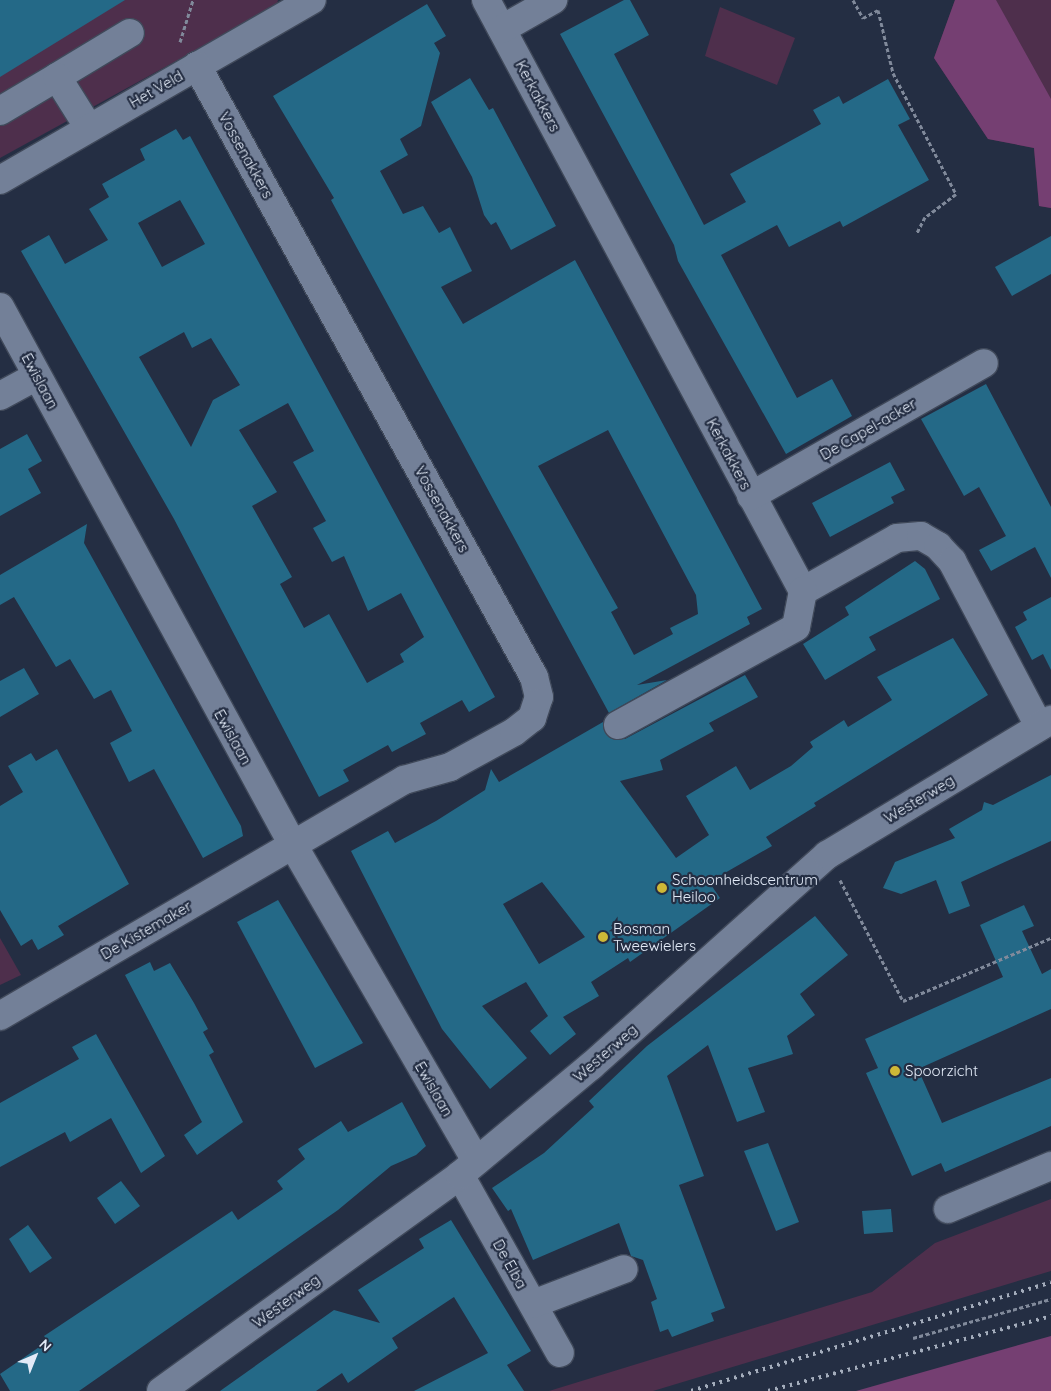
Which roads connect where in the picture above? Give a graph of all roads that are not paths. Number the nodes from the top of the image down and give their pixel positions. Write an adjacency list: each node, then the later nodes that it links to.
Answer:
1 (312, 0): 6 (street, Het Veld)
2 (486, 0): 4 (street, Kerkakkers)
3 (553, 0): 4 (street)
4 (502, 30): 15 (street, Kerkakkers)
5 (130, 34): 7 (street)
6 (185, 72): 9 (street, Het Veld); 19 (street, Vossenakkers)
7 (57, 77): 8 (street); 9 (street)
8 (0, 111)
9 (89, 128): 10 (street, Het Veld)
10 (0, 180)
11 (0, 307): 13 (street, Ewislaan)
12 (984, 363): 15 (street, De Capel-acker)
13 (37, 376): 14 (street); 19 (street, Ewislaan)
14 (0, 396)
15 (751, 496): 16 (street, Kerkakkers)
16 (803, 591): 17 (street); 18 (street)
17 (1045, 723): 22 (street, Westerweg)
18 (618, 725)
19 (293, 845): 20 (street, De Kistemaker); 22 (street, Ewislaan)
20 (1, 1013)
21 (1051, 1166): 23 (street)
22 (468, 1168): 25 (street, De Elba); 27 (street, Westerweg)
23 (948, 1209)
24 (624, 1269): 25 (street)
25 (533, 1304): 26 (street, De Elba)
26 (560, 1353)
27 (161, 1391)

